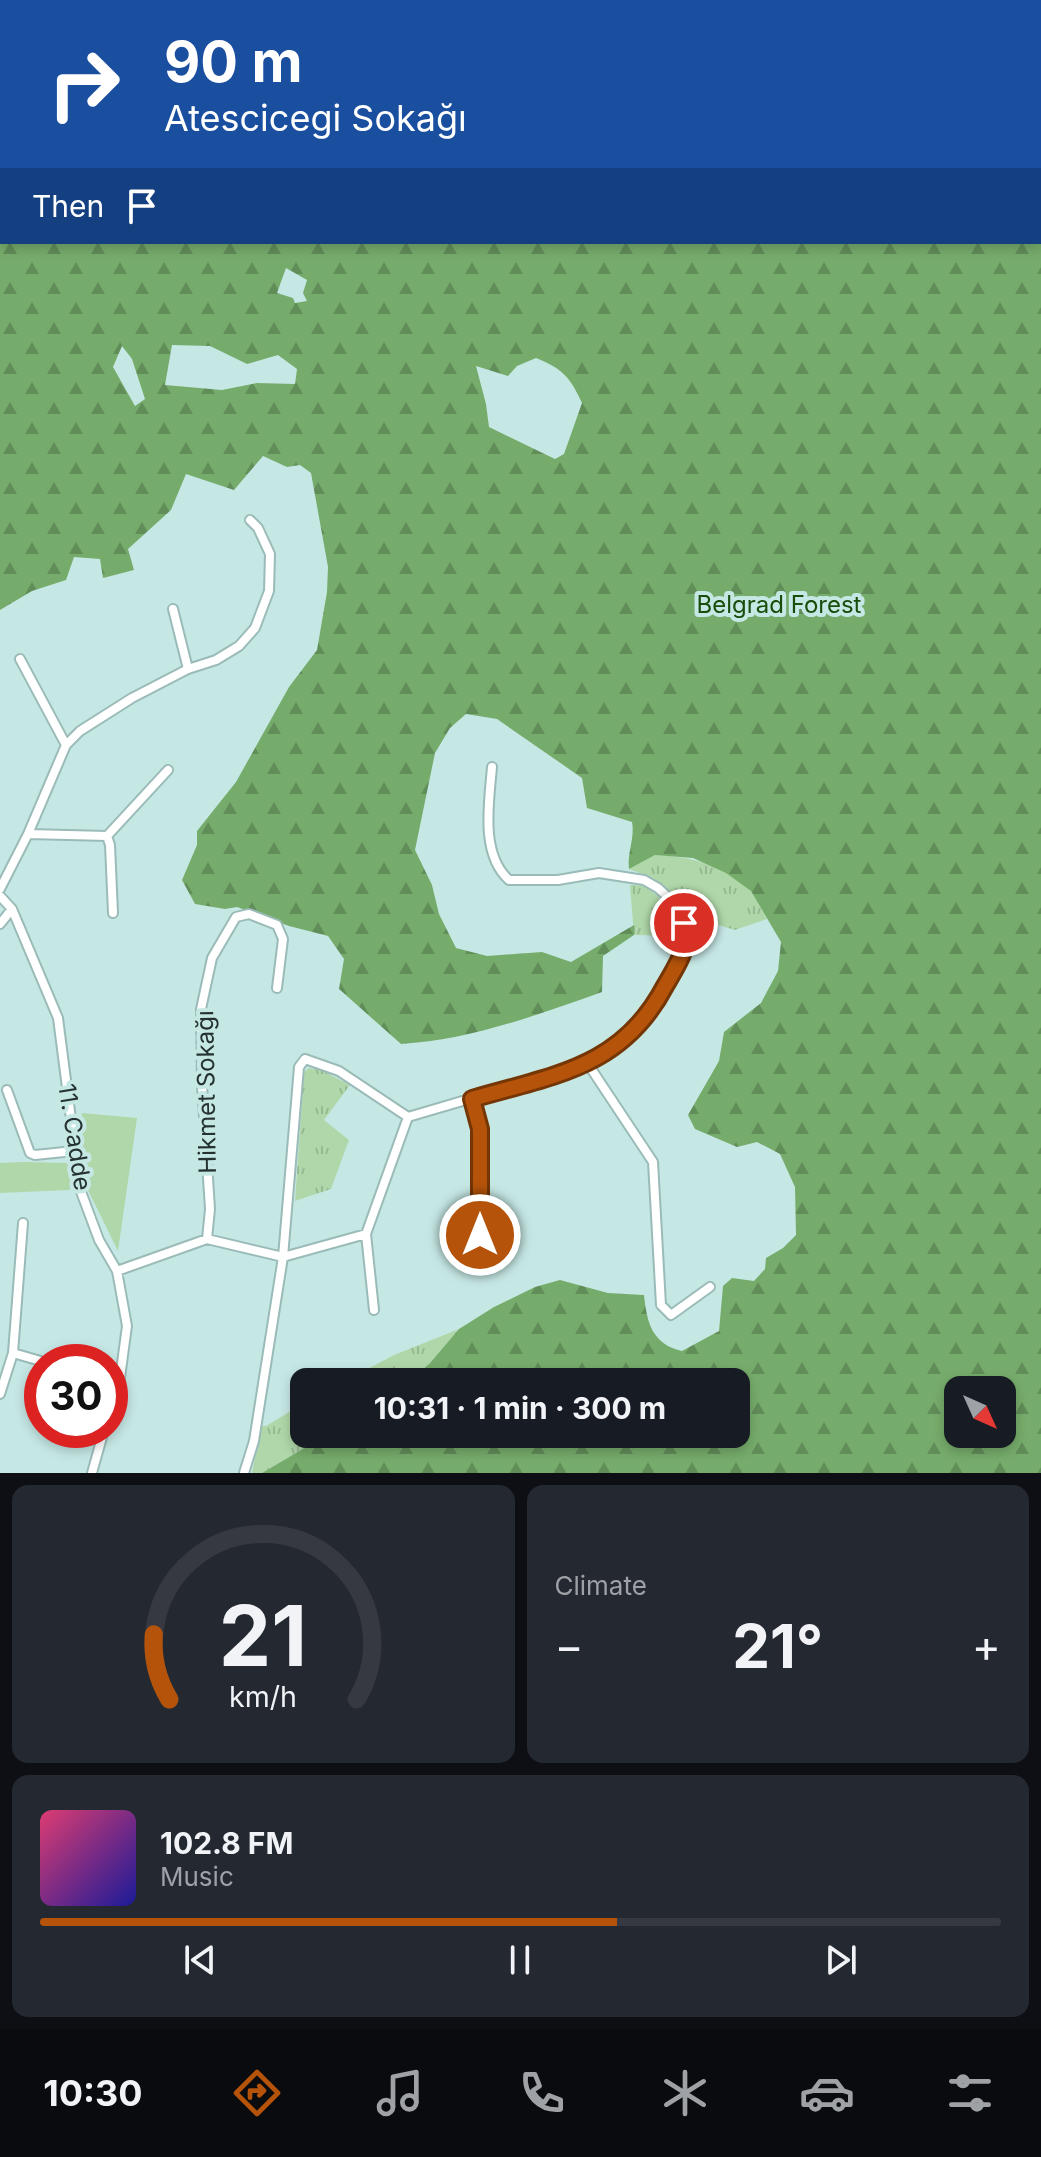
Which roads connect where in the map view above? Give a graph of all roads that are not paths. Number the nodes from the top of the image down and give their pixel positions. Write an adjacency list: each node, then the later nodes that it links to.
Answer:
1 (250, 520): 4 (street)
2 (173, 609): 4 (street)
3 (20, 659): 5 (street)
4 (188, 669): 5 (street)
5 (66, 745): 8 (street)
6 (492, 767): 16 (street)
7 (168, 770): 9 (street)
8 (28, 834): 9 (street); 10 (street)
9 (107, 836): 13 (street)
10 (0, 889)
11 (0, 896): 12 (street, 11. Cadde)
12 (12, 909): 14 (street); 20 (street, 11. Cadde)
13 (113, 913)
14 (0, 924)
15 (277, 988): 24 (street, Hikmet Sokağı)
16 (588, 1064): 18 (street); 27 (street)
17 (7, 1090): 20 (street)
18 (472, 1099): 19 (street); 23 (street)
19 (408, 1117): 22 (street); 25 (street)
20 (74, 1151): 26 (street, 11. Cadde)
21 (23, 1223): 30 (street)
22 (366, 1234): 25 (street); 28 (street)
23 (480, 1235)
24 (207, 1239): 25 (street); 26 (street)
25 (283, 1257): 35 (street)
26 (117, 1271): 29 (street, 11. Cadde)
27 (710, 1287)
28 (374, 1310)
29 (123, 1344)
30 (13, 1353): 31 (street); 32 (street)
31 (24, 1356)
32 (0, 1394)
33 (99, 1448): 34 (street)
34 (92, 1473)
35 (244, 1473)

